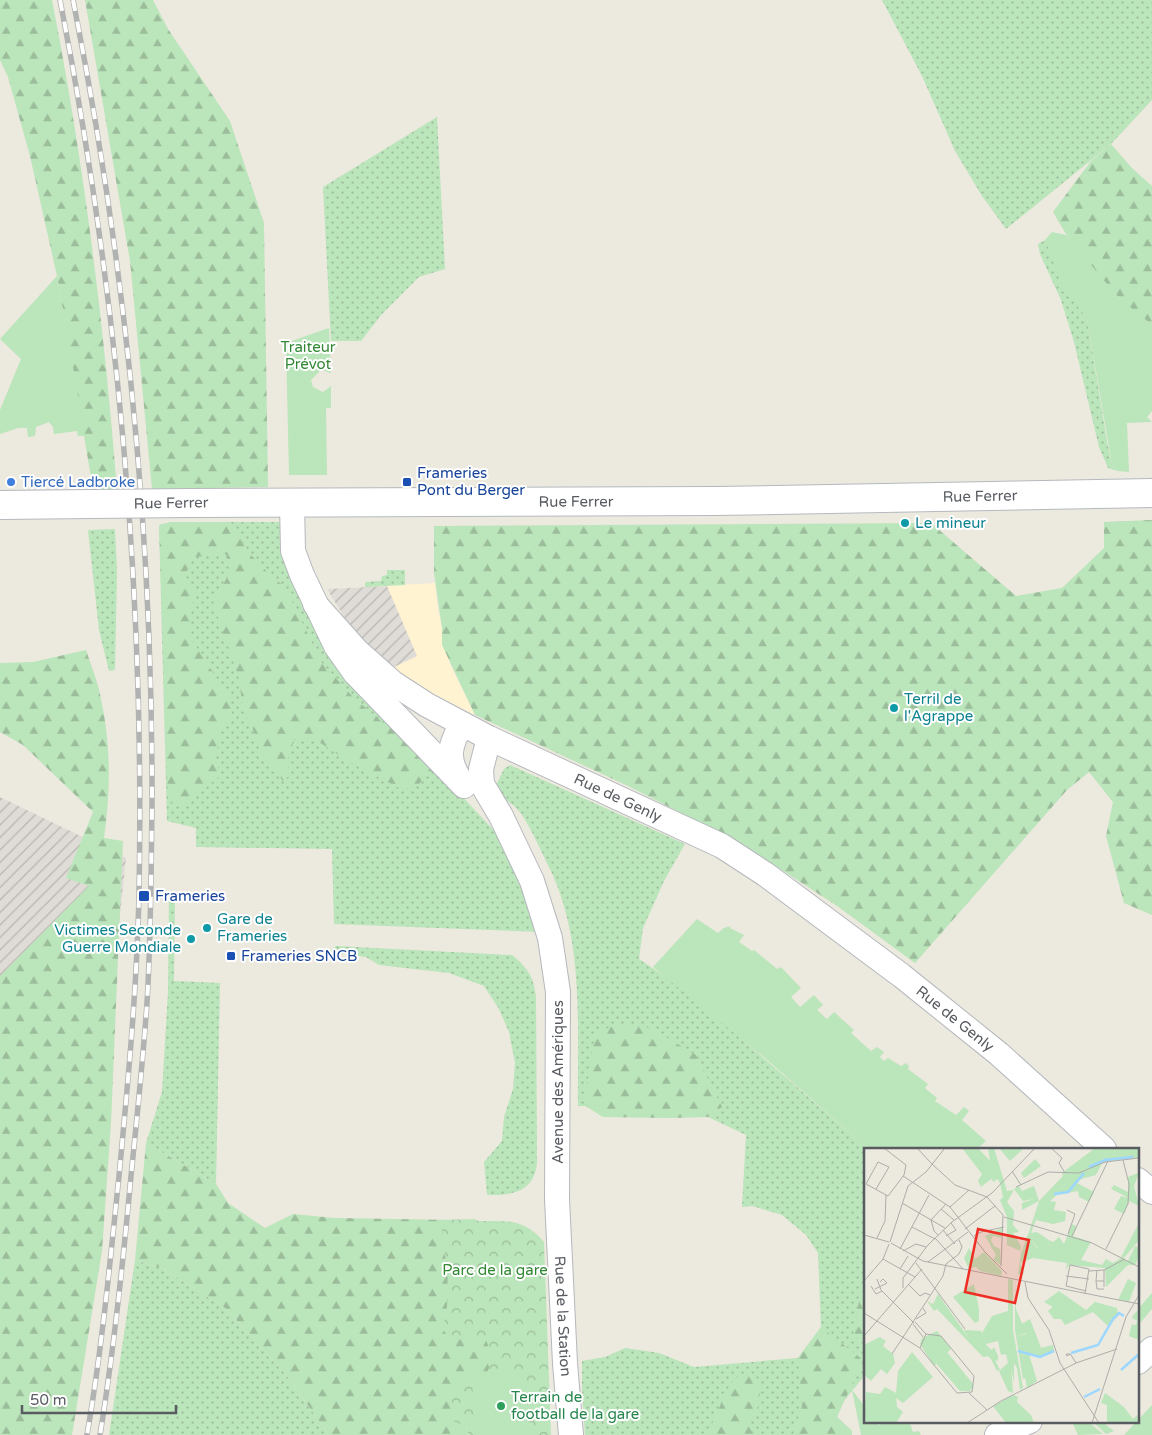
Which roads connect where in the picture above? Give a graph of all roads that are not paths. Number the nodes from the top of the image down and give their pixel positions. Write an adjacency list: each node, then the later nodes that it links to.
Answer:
1 (1152, 493): 2 (main road, Rue Ferrer)
2 (292, 502): 3 (main road, Rue Ferrer, bridge); 4 (street)
3 (0, 505)
4 (315, 604): 5 (street, Rue de Genly); 7 (street)
5 (462, 724): 6 (street, Rue de Genly); 7 (street)
6 (489, 738): 8 (street); 9 (street, Rue de Genly)
7 (464, 786): 8 (street)
8 (512, 841): 12 (street, Avenue des Amériques)
9 (1103, 1148)
10 (1140, 1182): 11 (street)
11 (1152, 1192)
12 (559, 1227): 16 (street, Rue de la Station)
13 (1152, 1349): 14 (street)
14 (1140, 1360)
15 (1028, 1422): 17 (street)
16 (571, 1435)
17 (997, 1435)

